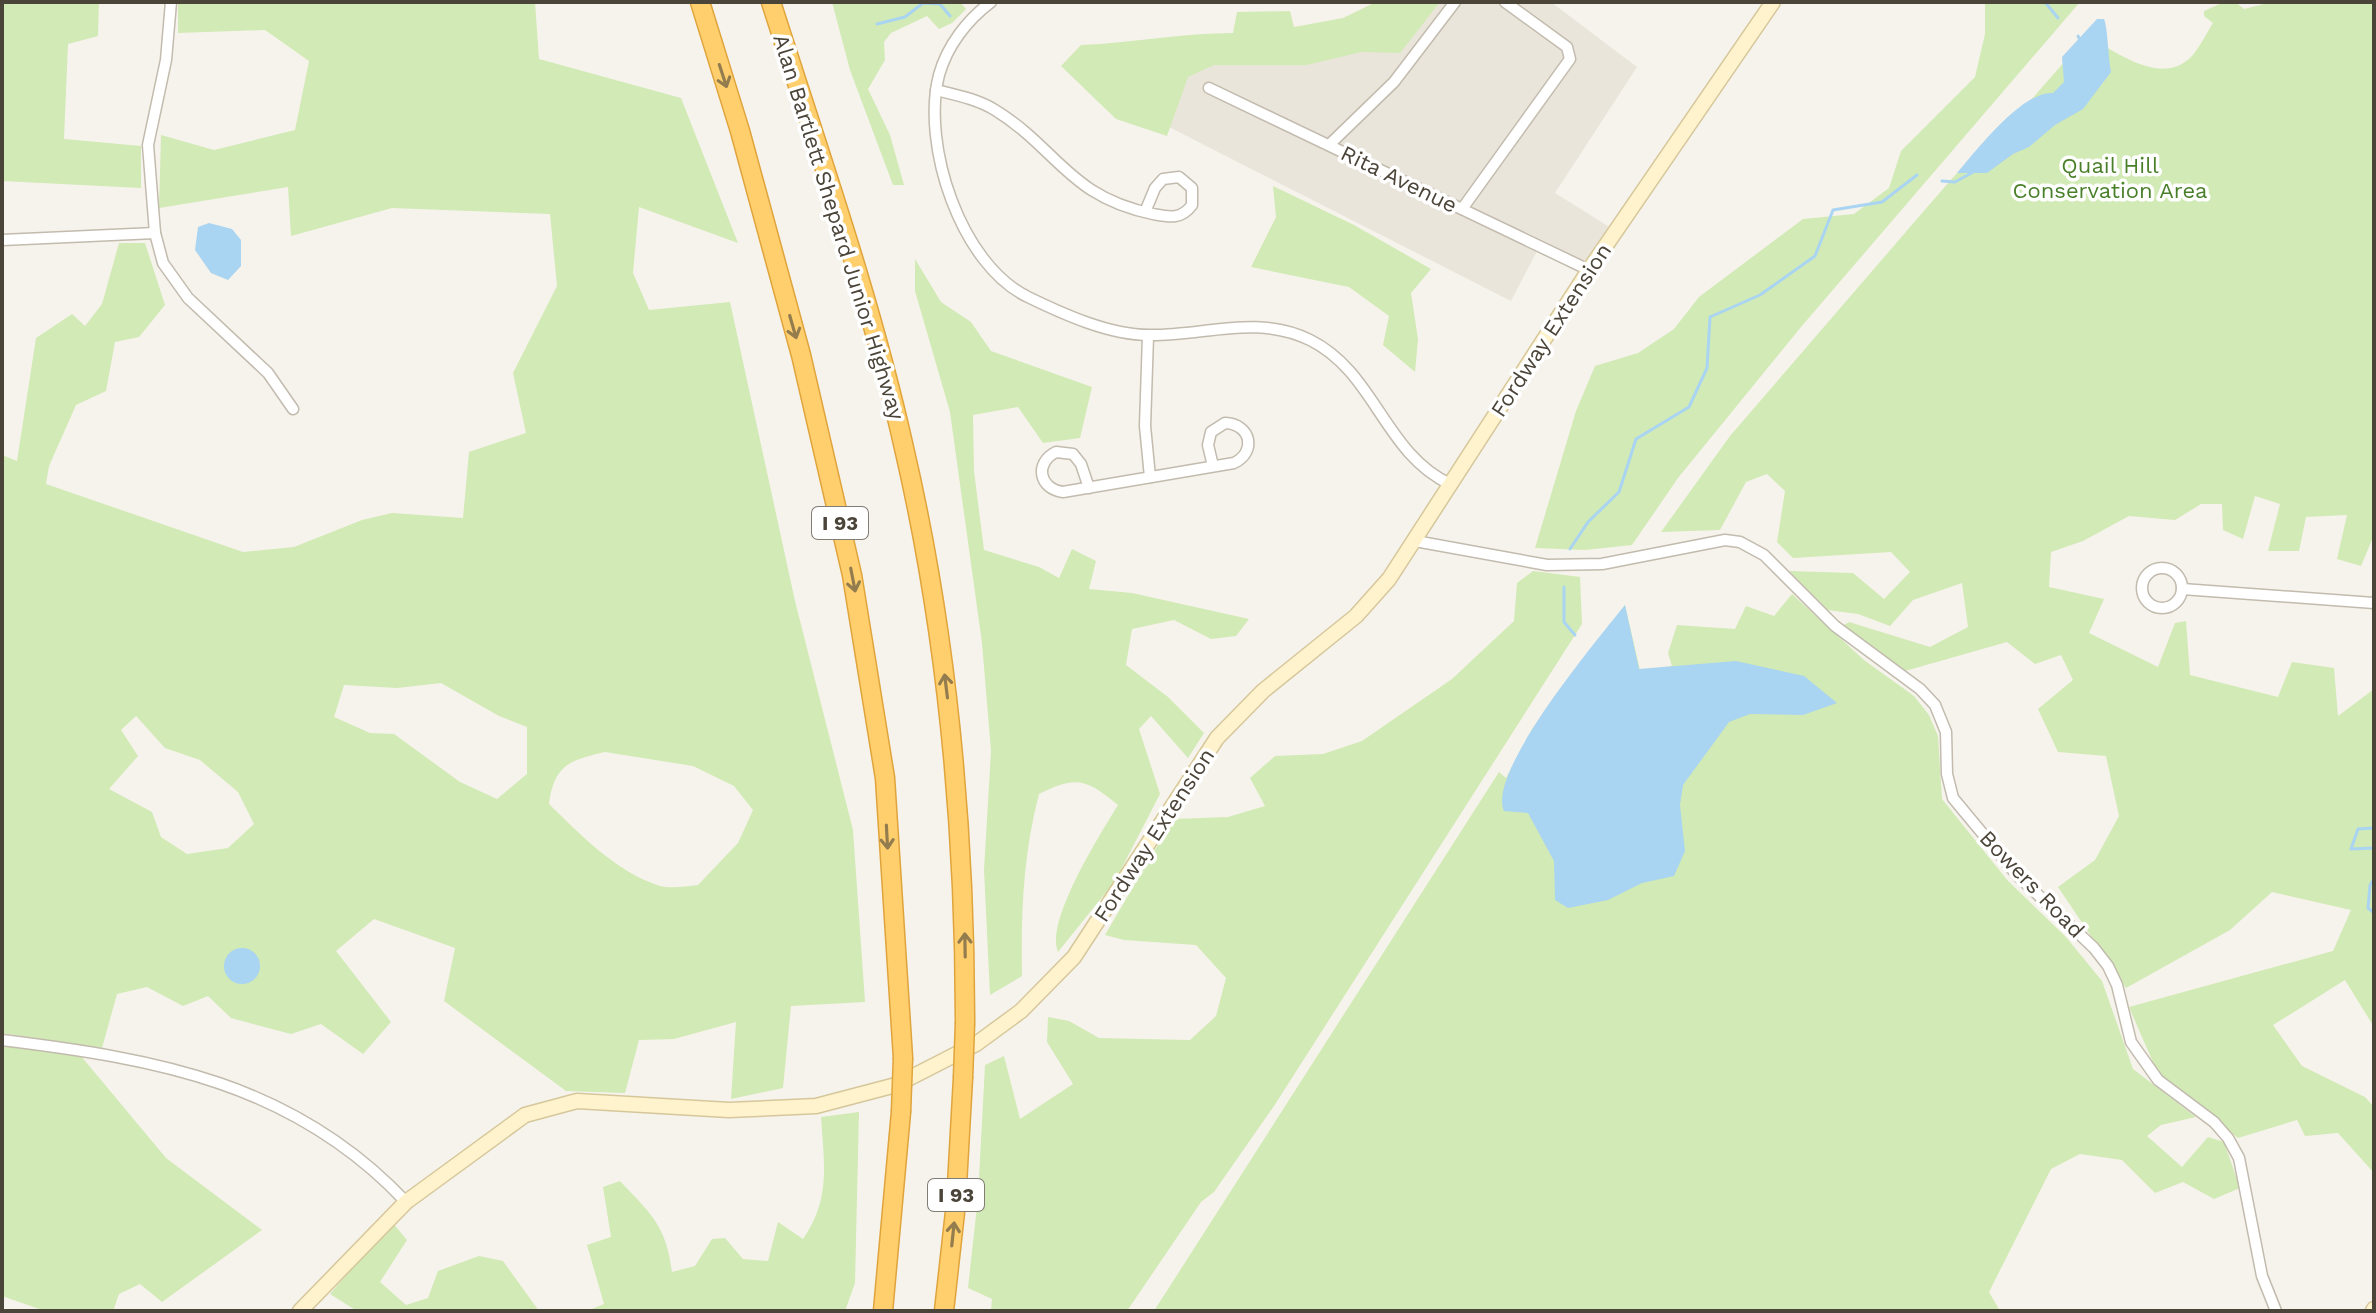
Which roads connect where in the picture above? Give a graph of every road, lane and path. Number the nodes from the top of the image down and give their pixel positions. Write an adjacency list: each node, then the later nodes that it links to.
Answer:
1 (171, 2): 13 (street)
2 (700, 2): 28 (highway, I 93, one-way to 28, bridge)
3 (771, 2): 29 (highway, Alan Bartlett Shepard Junior Highway / I 93, one-way to 3, bridge)
4 (991, 2): 9 (street)
5 (1455, 2): 10 (street)
6 (1505, 2): 11 (street)
7 (1773, 2): 15 (street, Fordway Extension)
8 (1209, 88): 10 (street, Rita Avenue)
9 (936, 90): 12 (street); 16 (street)
10 (1329, 145): 11 (street, Rita Avenue)
11 (1462, 209): 15 (street, Rita Avenue)
12 (1145, 212): 12 (street)
13 (155, 233): 14 (street); 17 (street)
14 (2, 240)
15 (1589, 270): 20 (street, Fordway Extension)
16 (1148, 336): 19 (street); 20 (street)
17 (293, 409)
18 (1213, 466): 18 (street); 19 (street)
19 (1150, 477): 21 (street)
20 (1450, 484): 22 (street, Fordway Extension)
21 (1089, 488): 21 (street)
22 (1415, 541): 26 (street, Fordway Extension); 30 (street, Bowers Road)
23 (2182, 589): 24 (street)
24 (2374, 603)
25 (2, 1040): 26 (street)
26 (406, 1202): 27 (street, Fordway Extension)
27 (302, 1310)
28 (883, 1311)
29 (944, 1311)
30 (2276, 1311)

